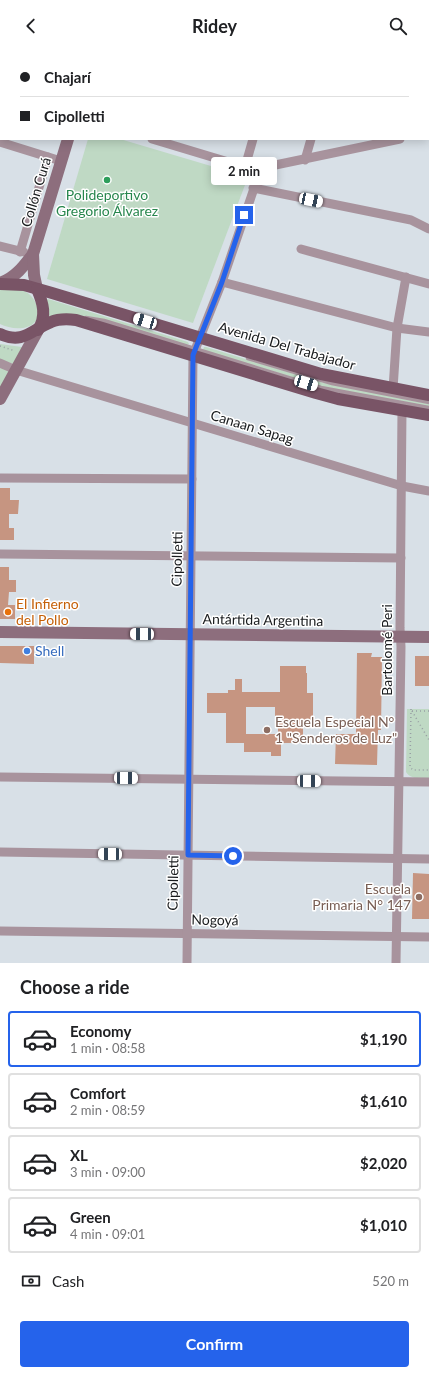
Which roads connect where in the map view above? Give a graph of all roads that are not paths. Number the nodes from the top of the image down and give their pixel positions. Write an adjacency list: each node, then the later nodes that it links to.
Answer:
1 (68, 140): 9 (main road, Collón Curá)
2 (155, 140): 10 (street)
3 (253, 140): 10 (street)
4 (311, 140): 8 (street)
5 (385, 141): 8 (street)
6 (0, 142): 7 (street)
7 (48, 157): 9 (street); 16 (street, Collón Curá)
8 (305, 160): 11 (street)
9 (61, 161): 17 (main road, Collón Curá)
10 (245, 167): 11 (street)
11 (261, 168): 12 (street, Cipolletti)
12 (253, 188): 13 (street); 19 (street, Cipolletti)
13 (429, 229)
14 (0, 246): 16 (street)
15 (301, 249): 18 (street)
16 (20, 252): 17 (street)
17 (33, 254): 20 (main road, Collón Curá); 22 (main road, Collón Curá)
18 (406, 277): 21 (street); 24 (street)
19 (222, 282): 24 (street); 29 (street, Cipolletti)
20 (0, 283): 22 (main road, Avenida Del Trabajador)
21 (429, 284)
22 (37, 289): 23 (main road, Avenida Del Trabajador); 25 (main road, Collón Curá)
23 (52, 293): 26 (lane); 29 (main road, Avenida Del Trabajador)
24 (397, 328): 27 (street); 33 (street)
25 (38, 330): 28 (main road, Avenida Del Trabajador); 29 (main road, Avenida Del Trabajador); 32 (main road, Collón Curá)
26 (157, 331)
27 (429, 332)
28 (0, 334)
29 (197, 345): 33 (main road, Avenida Del Trabajador); 37 (lane); 38 (main road, Avenida Del Trabajador); 40 (street, Cipolletti)
30 (242, 356): 36 (lane)
31 (0, 363): 32 (street, Canaan Sapag)
32 (16, 370): 35 (main road, Collón Curá); 40 (street, Canaan Sapag)
33 (393, 389): 34 (main road, Avenida Del Trabajador)
34 (429, 396)
35 (0, 399)
36 (429, 402)
37 (429, 408)
38 (402, 410): 39 (main road, Avenida Del Trabajador); 43 (street, Bartolomé Peri)
39 (429, 414)
40 (192, 424): 42 (street, Cipolletti); 43 (street, Canaan Sapag)
41 (0, 478): 42 (street)
42 (192, 479): 46 (street, Cipolletti)
43 (402, 486): 44 (street, Canaan Sapag); 47 (street, Bartolomé Peri)
44 (429, 491)
45 (0, 554): 46 (street)
46 (191, 556): 47 (street); 49 (street, Cipolletti)
47 (401, 558): 50 (street, Bartolomé Peri)
48 (0, 632): 49 (main road, Antártida Argentina)
49 (190, 634): 50 (main road, Antártida Argentina); 53 (street, Cipolletti)
50 (401, 637): 51 (main road, Antártida Argentina); 54 (street, Bartolomé Peri)
51 (429, 637)
52 (0, 777): 53 (street)
53 (188, 779): 54 (street); 57 (street, Cipolletti)
54 (399, 782): 55 (street); 58 (street, Bartolomé Peri)
55 (429, 782)
56 (0, 852): 57 (street)
57 (188, 855): 58 (street); 61 (street, Cipolletti)
58 (398, 858): 59 (street); 62 (street, Bartolomé Peri)
59 (429, 859)
60 (0, 930): 61 (street, Nogoyá)
61 (187, 933): 62 (street, Nogoyá); 64 (street, Cipolletti)
62 (397, 937): 63 (street, Nogoyá); 65 (street, Bartolomé Peri)
63 (429, 937)
64 (187, 963)
65 (396, 963)

